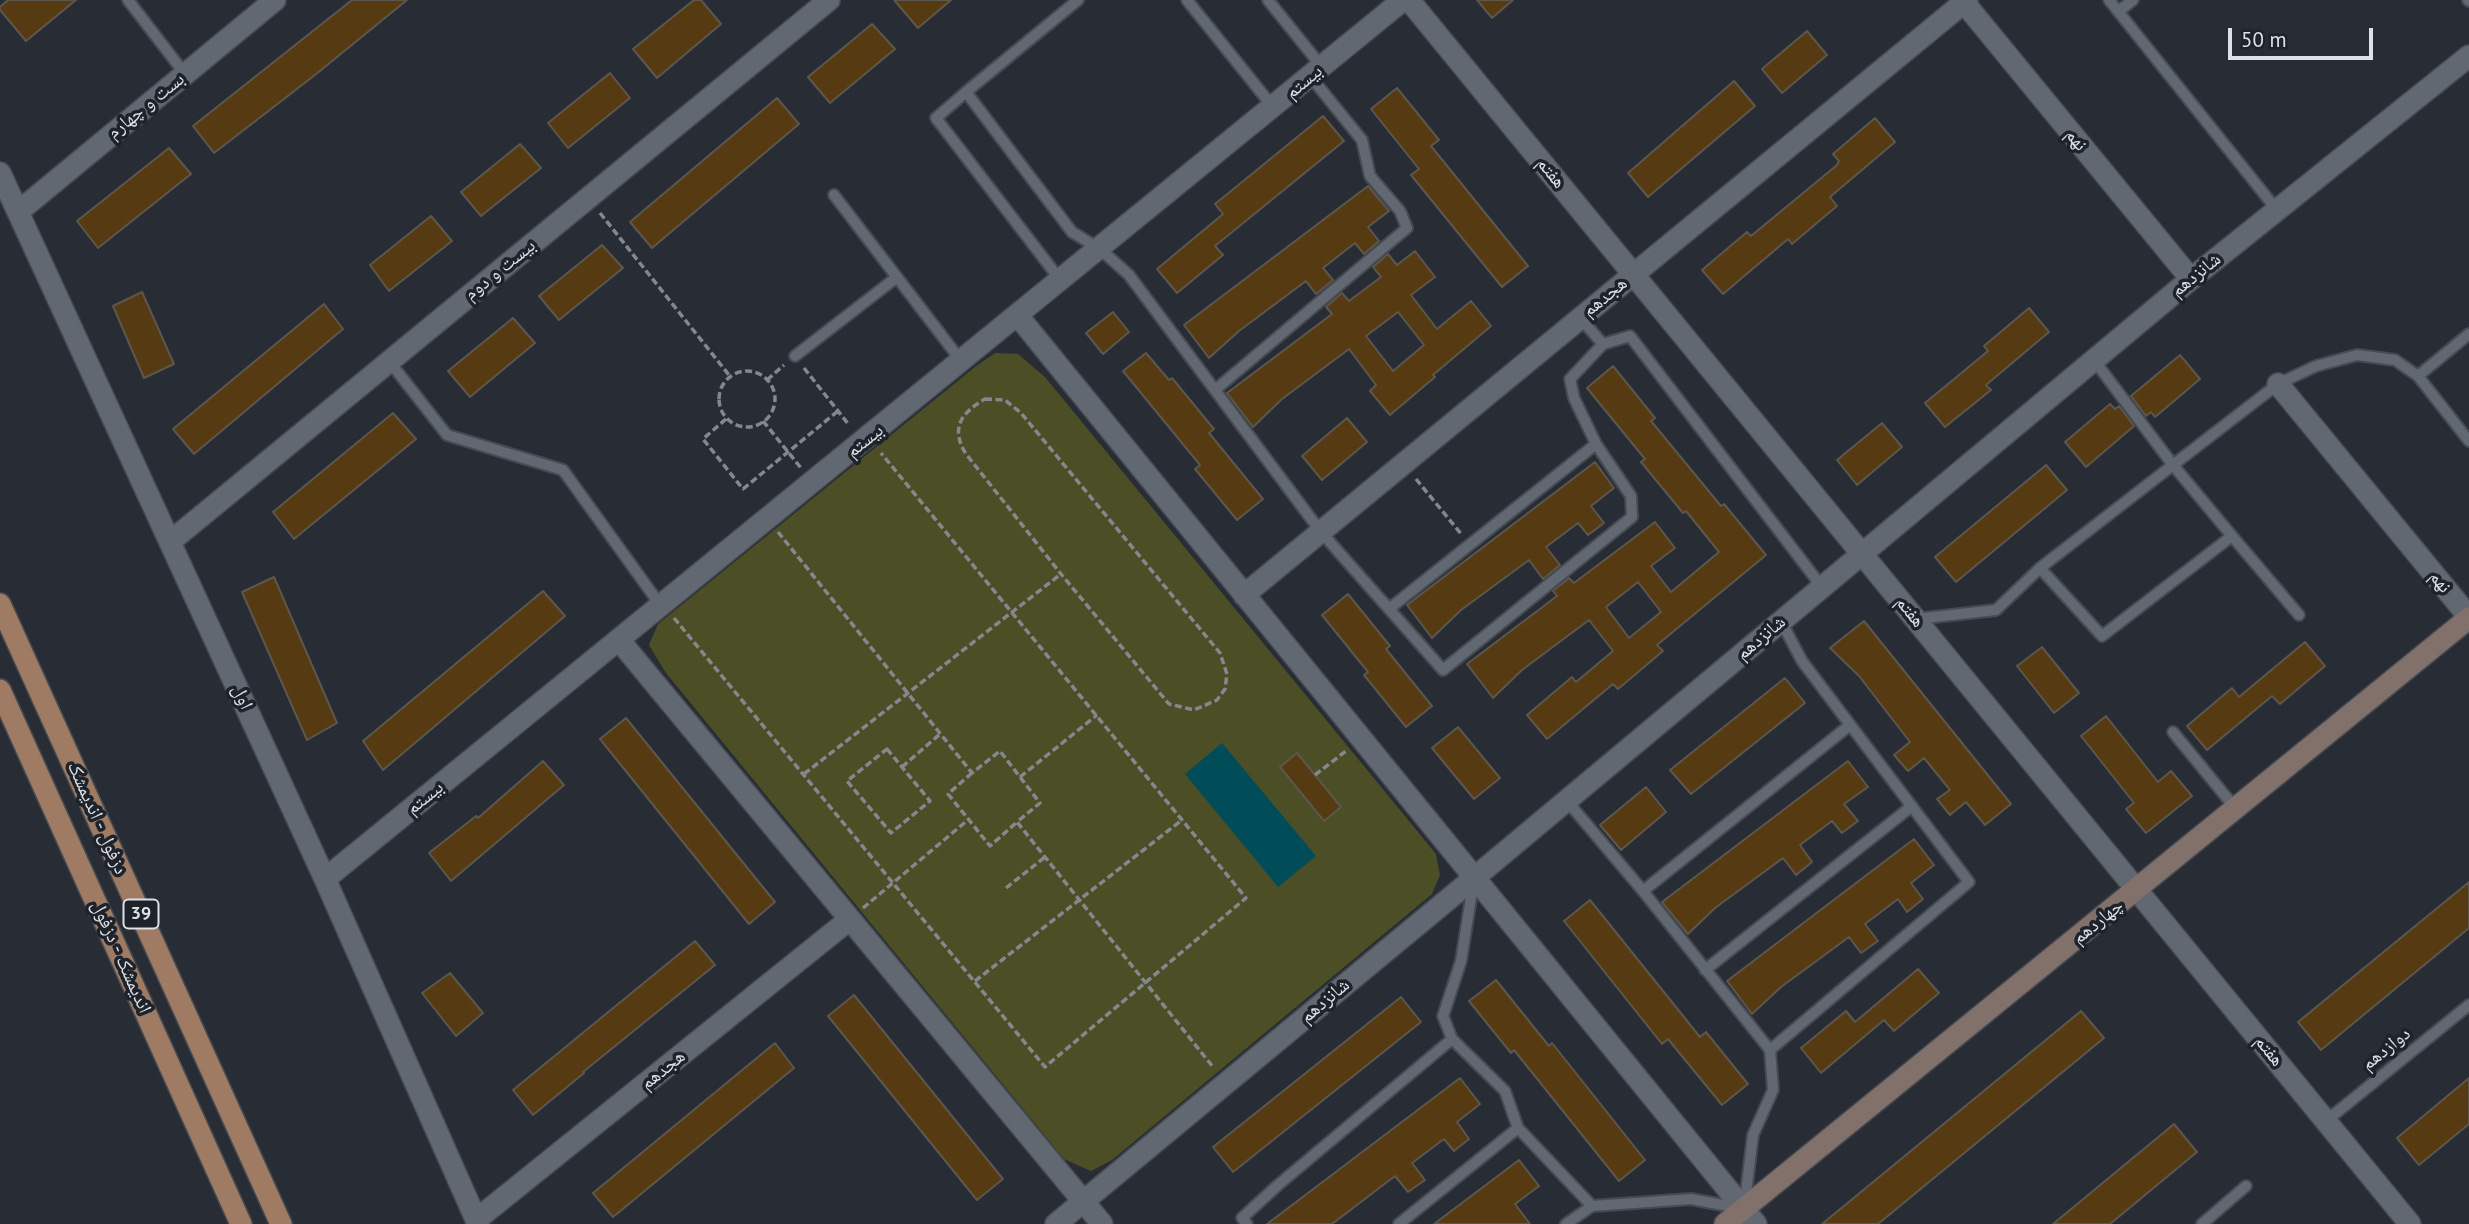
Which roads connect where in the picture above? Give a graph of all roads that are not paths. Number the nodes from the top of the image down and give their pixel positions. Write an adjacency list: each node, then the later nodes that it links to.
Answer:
1 (128, 0): 15 (lane)
2 (275, 0): 15 (street, بست و چهارم)
3 (830, 0): 33 (street, بیست و دوم)
4 (1078, 0): 16 (lane)
5 (1188, 0): 17 (lane)
6 (1268, 0): 14 (lane)
7 (1403, 0): 14 (street, بیستم)
8 (1409, 0): 23 (street, هفتم)
9 (2109, 0): 12 (lane)
10 (2133, 0): 12 (lane)
11 (1964, 1): 23 (street, هجدهم); 25 (street, نهم)
12 (2119, 12): 20 (lane)
13 (2469, 57): 20 (street, شانزدهم)
14 (1316, 71): 17 (street, بیستم); 37 (lane)
15 (185, 74): 21 (street, بست و چهارم)
16 (966, 92): 22 (lane); 26 (lane)
17 (1273, 107): 22 (street, بیستم)
18 (0, 173): 21 (street, اول)
19 (834, 195): 24 (lane)
20 (2277, 211): 25 (street, شانزدهم)
21 (18, 212): 43 (street, اول)
22 (1100, 249): 26 (street, بیستم); 37 (lane)
23 (1633, 274): 28 (street, هجدهم); 44 (street, هفتم)
24 (897, 277): 31 (lane); 34 (lane)
25 (2191, 279): 32 (street, شانزدهم)
26 (1061, 281): 27 (street, بیستم)
27 (1018, 316): 34 (street, بیستم); 47 (street)
28 (1580, 318): 30 (lane); 41 (street, هجدهم)
29 (2469, 334): 35 (lane)
30 (1603, 344): 39 (lane); 46 (lane)
31 (795, 356)
32 (2094, 360): 40 (lane); 44 (street, شانزدهم)
33 (389, 361): 43 (street, بیست و دوم); 49 (lane)
34 (962, 362): 49 (street, بیستم)
35 (2418, 376): 36 (lane); 38 (lane)
36 (2278, 384): 40 (lane); 52 (street, نهم)
37 (1215, 390): 41 (lane)
38 (2469, 441)
39 (1596, 444): 50 (lane); 50 (lane)
40 (2173, 465): 42 (lane); 45 (lane)
41 (1321, 532): 47 (street, هجدهم); 50 (lane)
42 (2232, 536): 45 (lane); 51 (lane)
43 (171, 541): 63 (street, اول)
44 (1862, 553): 46 (street, شانزدهم); 53 (street, هفتم)
45 (2040, 568): 53 (lane)
46 (1822, 587): 54 (street, شانزدهم)
47 (1244, 595): 62 (street)
48 (0, 604): 79 (main road, دزفول - اندیمشک / 39)
49 (661, 607): 55 (street, بیستم)
50 (1389, 609)
51 (2299, 615)
52 (2469, 617): 61 (main road, چهاردهم)
53 (1916, 619): 64 (street, هفتم)
54 (1781, 621): 57 (lane); 59 (street, شانزدهم)
55 (619, 640): 63 (street, بیستم); 66 (street)
56 (0, 690): 78 (main road, اندیمشک - دزفول / 39)
57 (1850, 725): 60 (lane); 65 (lane)
58 (2173, 732): 61 (lane)
59 (1567, 801): 62 (street, شانزدهم); 65 (lane)
60 (1912, 806): 67 (lane); 70 (lane)
61 (2236, 809): 64 (main road, چهاردهم)
62 (1474, 878): 69 (lane); 74 (street, شانزدهم); 76 (street)
63 (325, 879): 77 (street, اول)
64 (2137, 890): 71 (street, هفتم); 76 (main road, چهاردهم)
65 (1643, 891): 67 (lane)
66 (850, 919): 74 (street); 77 (street, هجدهم)
67 (1705, 970): 70 (lane)
68 (2469, 1005): 71 (lane, دوازدهم)
69 (1452, 1039): 72 (lane); 82 (lane)
70 (1770, 1050): 76 (lane)
71 (2326, 1121): 87 (street, هفتم)
72 (1518, 1128): 75 (lane); 83 (lane)
73 (2246, 1186): 86 (lane)
74 (1083, 1202): 80 (street, شانزدهم); 81 (street)
75 (1592, 1206): 76 (lane); 84 (lane)
76 (1750, 1216): 85 (main road, چهاردهم)
77 (477, 1222)
78 (241, 1224)
79 (281, 1224)
80 (1056, 1224)
81 (1101, 1224)
82 (1247, 1224)
83 (1399, 1224)
84 (1566, 1224)
85 (1725, 1224)
86 (2202, 1224)
87 (2410, 1224)

